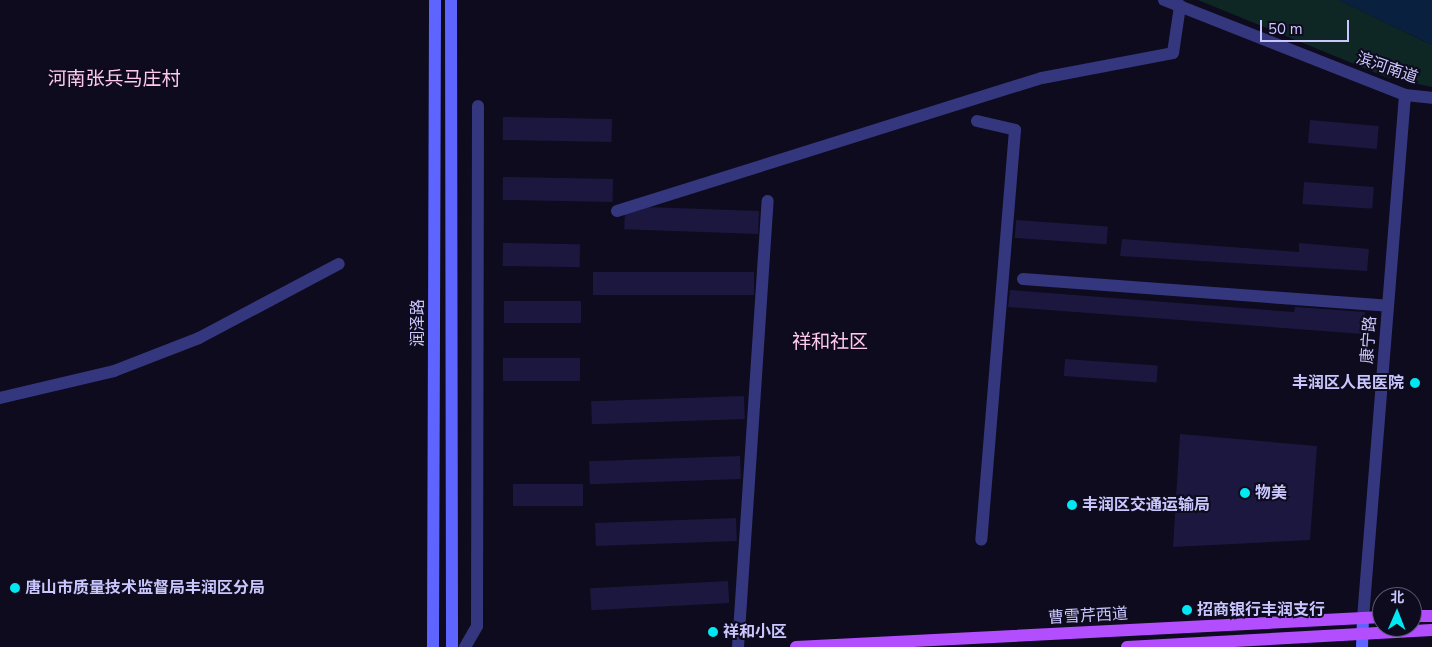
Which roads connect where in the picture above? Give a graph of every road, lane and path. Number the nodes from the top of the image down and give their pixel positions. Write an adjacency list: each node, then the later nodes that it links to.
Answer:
1 (435, 0): 20 (main road, 润泽路)
2 (451, 0): 21 (main road, 润泽路)
3 (1164, 0): 4 (street, 滨河南道)
4 (1180, 6): 5 (street, 滨河南道); 10 (street)
5 (1404, 95): 6 (street, 滨河南道); 13 (street, 康宁路)
6 (1432, 98)
7 (478, 106): 22 (street)
8 (977, 121): 15 (street)
9 (768, 201): 23 (street)
10 (617, 212)
11 (339, 264): 14 (street)
12 (1023, 280): 13 (street)
13 (1388, 306): 16 (street, 康宁路)
14 (0, 398)
15 (981, 540)
16 (1363, 618): 17 (main road, 曹雪芹西道); 19 (main road, 康宁路); 24 (main road, 曹雪芹西道)
17 (1372, 618)
18 (1432, 630): 19 (main road, 曹雪芹西道)
19 (1363, 632): 25 (main road, 曹雪芹西道); 26 (main road, 康宁路)
20 (433, 647)
21 (452, 647)
22 (465, 647)
23 (738, 647)
24 (796, 647)
25 (1127, 647)
26 (1362, 647)

